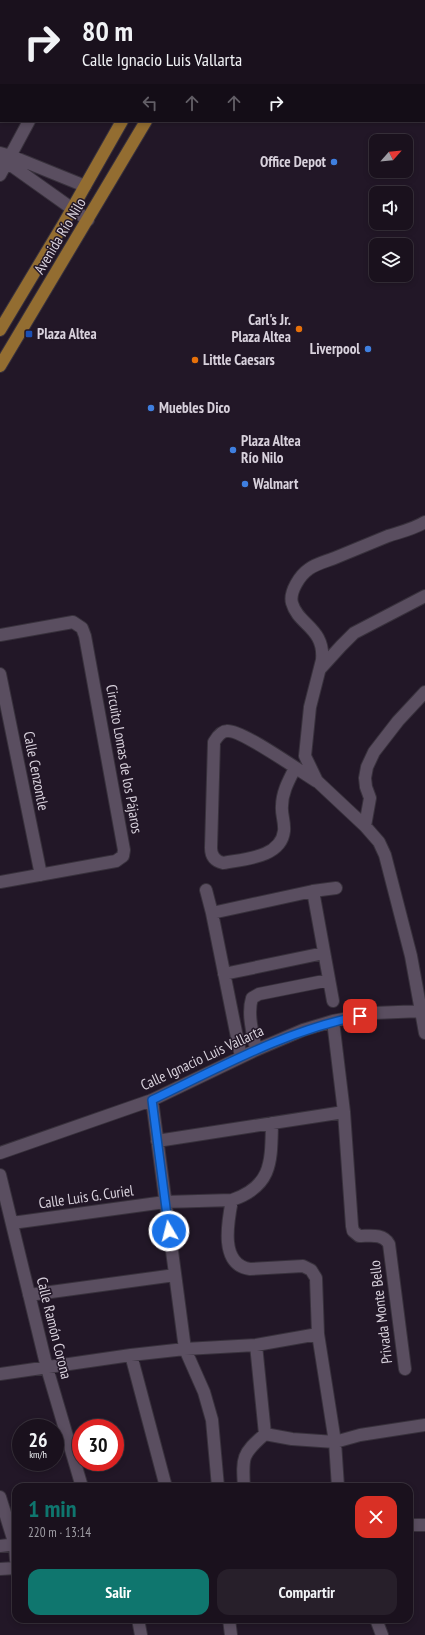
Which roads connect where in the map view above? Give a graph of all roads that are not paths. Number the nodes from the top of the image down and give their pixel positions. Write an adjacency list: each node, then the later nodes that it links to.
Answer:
1 (28, 122): 6 (street)
2 (121, 122): 4 (main road, Avenida Río Nilo)
3 (145, 122): 5 (main road, Avenida Río Nilo)
4 (109, 146): 5 (main road); 8 (main road, Avenida Río Nilo)
5 (126, 156): 10 (main road, Avenida Río Nilo)
6 (5, 157): 7 (street); 8 (street); 9 (street)
7 (0, 175)
8 (85, 186): 9 (main road, Avenida Río Nilo)
9 (72, 209): 10 (street); 11 (main road, Avenida Río Nilo)
10 (88, 220): 12 (main road, Avenida Río Nilo)
11 (32, 276): 12 (main road); 13 (main road, Avenida Río Nilo)
12 (47, 288): 14 (main road, Avenida Río Nilo)
13 (0, 330)
14 (0, 366)
15 (425, 522): 18 (street)
16 (425, 596): 18 (street)
17 (0, 635): 24 (street, Circuito Lomas de los Pájaros)
18 (320, 669): 22 (street)
19 (0, 674): 24 (street, Calle Cenzontle)
20 (425, 692): 23 (street)
21 (295, 768): 21 (street); 22 (street)
22 (316, 781): 23 (street)
23 (365, 826): 34 (street)
24 (41, 875): 25 (street, Circuito Lomas de los Pájaros)
25 (0, 882)
26 (336, 888): 28 (street)
27 (206, 890): 29 (street)
28 (313, 891): 29 (street); 30 (street)
29 (212, 913): 31 (street)
30 (324, 953): 31 (street); 32 (street)
31 (224, 974): 37 (street)
32 (329, 980): 33 (street); 36 (street)
33 (333, 1000)
34 (422, 1011): 35 (street, Calle Ignacio Luis Vallarta); 38 (street)
35 (333, 1021): 39 (street, Calle Ignacio Luis Vallarta); 42 (street)
36 (251, 1025): 37 (street); 39 (street)
37 (235, 1029): 40 (street)
38 (425, 1030)
39 (256, 1050): 40 (street, Calle Ignacio Luis Vallarta)
40 (241, 1057): 41 (street, Calle Ignacio Luis Vallarta)
41 (152, 1100): 44 (street); 45 (street, Calle Ignacio Luis Vallarta)
42 (344, 1112): 43 (street); 57 (street, Privada Monte Bello)
43 (272, 1123): 44 (street); 47 (street)
44 (157, 1141): 48 (street)
45 (0, 1153)
46 (0, 1175): 49 (street, Calle Ramón Corona)
47 (232, 1200): 48 (street, Calle Luis G. Curiel); 52 (street)
48 (165, 1202): 49 (street, Calle Luis G. Curiel); 50 (street)
49 (12, 1223): 51 (street, Calle Ramón Corona)
50 (175, 1275): 51 (street); 54 (street)
51 (29, 1295): 56 (street, Calle Ramón Corona)
52 (318, 1334): 53 (street); 61 (street)
53 (256, 1345): 54 (street); 60 (street)
54 (185, 1349): 55 (street); 64 (street)
55 (131, 1355): 56 (street); 63 (street)
56 (47, 1368): 58 (street); 62 (street, Calle Ramón Corona)
57 (404, 1369)
58 (0, 1374)
59 (425, 1425): 61 (street)
60 (265, 1434): 61 (street); 65 (street)
61 (335, 1442): 66 (street)
62 (81, 1483)
63 (165, 1483)
64 (218, 1483)
65 (244, 1483)
66 (338, 1483)
67 (0, 1497): 70 (street)
68 (413, 1524): 69 (street)
69 (425, 1525)
70 (12, 1535)
71 (12, 1544): 72 (street)
72 (0, 1546)
73 (12, 1568): 74 (street)
74 (0, 1569)
75 (139, 1623): 78 (street)
76 (230, 1623): 79 (street)
77 (378, 1623): 80 (street)
78 (142, 1635)
79 (231, 1635)
80 (382, 1635)

